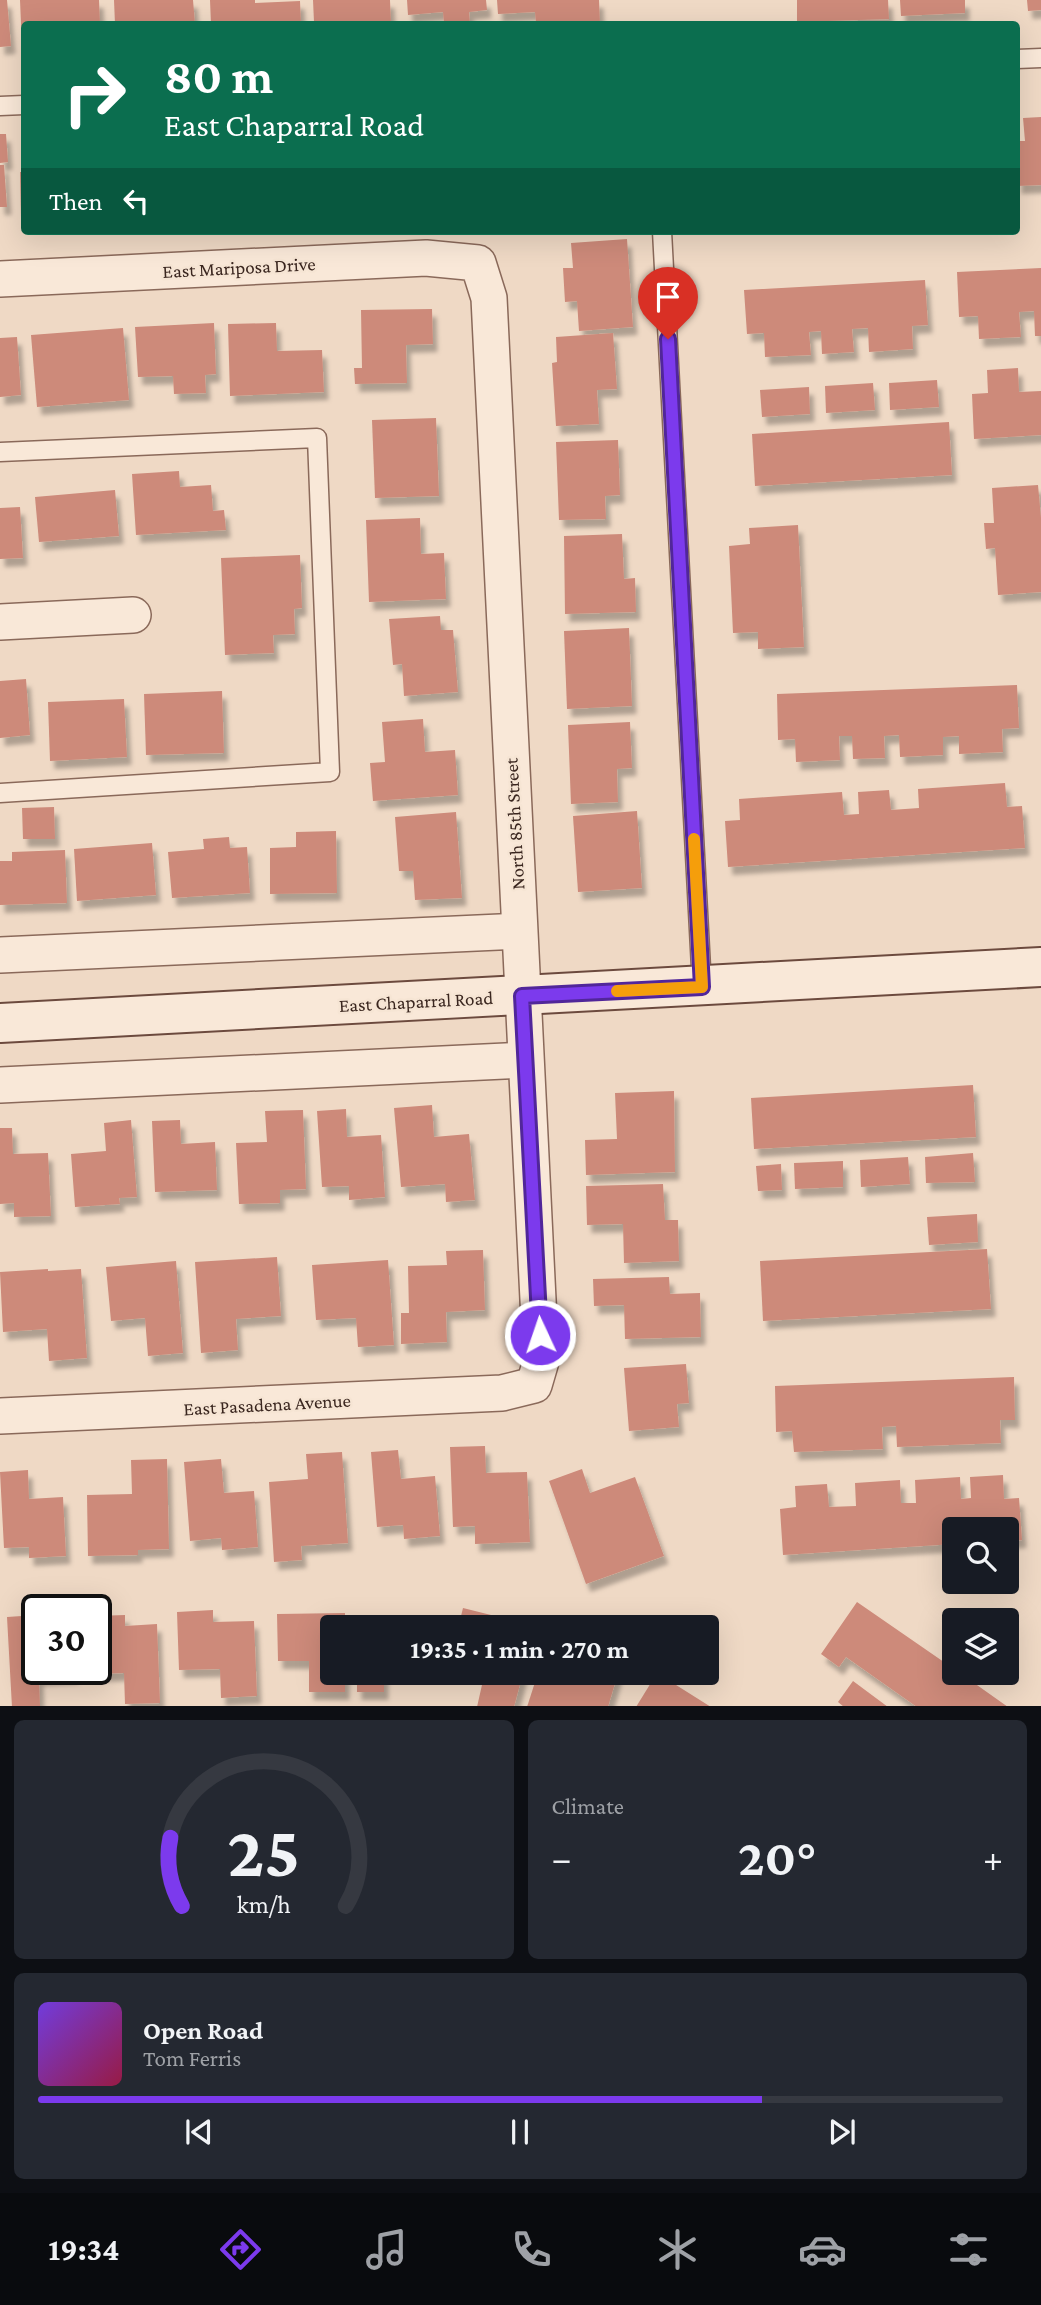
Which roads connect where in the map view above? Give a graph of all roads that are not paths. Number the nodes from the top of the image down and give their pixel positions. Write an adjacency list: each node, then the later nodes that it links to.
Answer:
1 (1041, 58): 2 (lane)
2 (1020, 59)
3 (21, 105): 4 (lane)
4 (0, 106)
5 (662, 235): 15 (lane)
6 (478, 263): 7 (street, East Mariposa Drive); 12 (street, North 85th Street)
7 (0, 279)
8 (0, 453): 11 (lane)
9 (133, 615): 10 (street)
10 (0, 622)
11 (0, 793)
12 (519, 931): 13 (street); 16 (street, North 85th Street)
13 (0, 955)
14 (1041, 967): 15 (main road, East Chaparral Road)
15 (702, 987): 16 (main road, East Chaparral Road)
16 (522, 996): 17 (main road, East Chaparral Road); 18 (street, North 85th Street)
17 (0, 1023)
18 (525, 1060): 19 (street); 20 (street, North 85th Street)
19 (0, 1085)
20 (534, 1385): 21 (street, East Pasadena Avenue)
21 (0, 1416)

